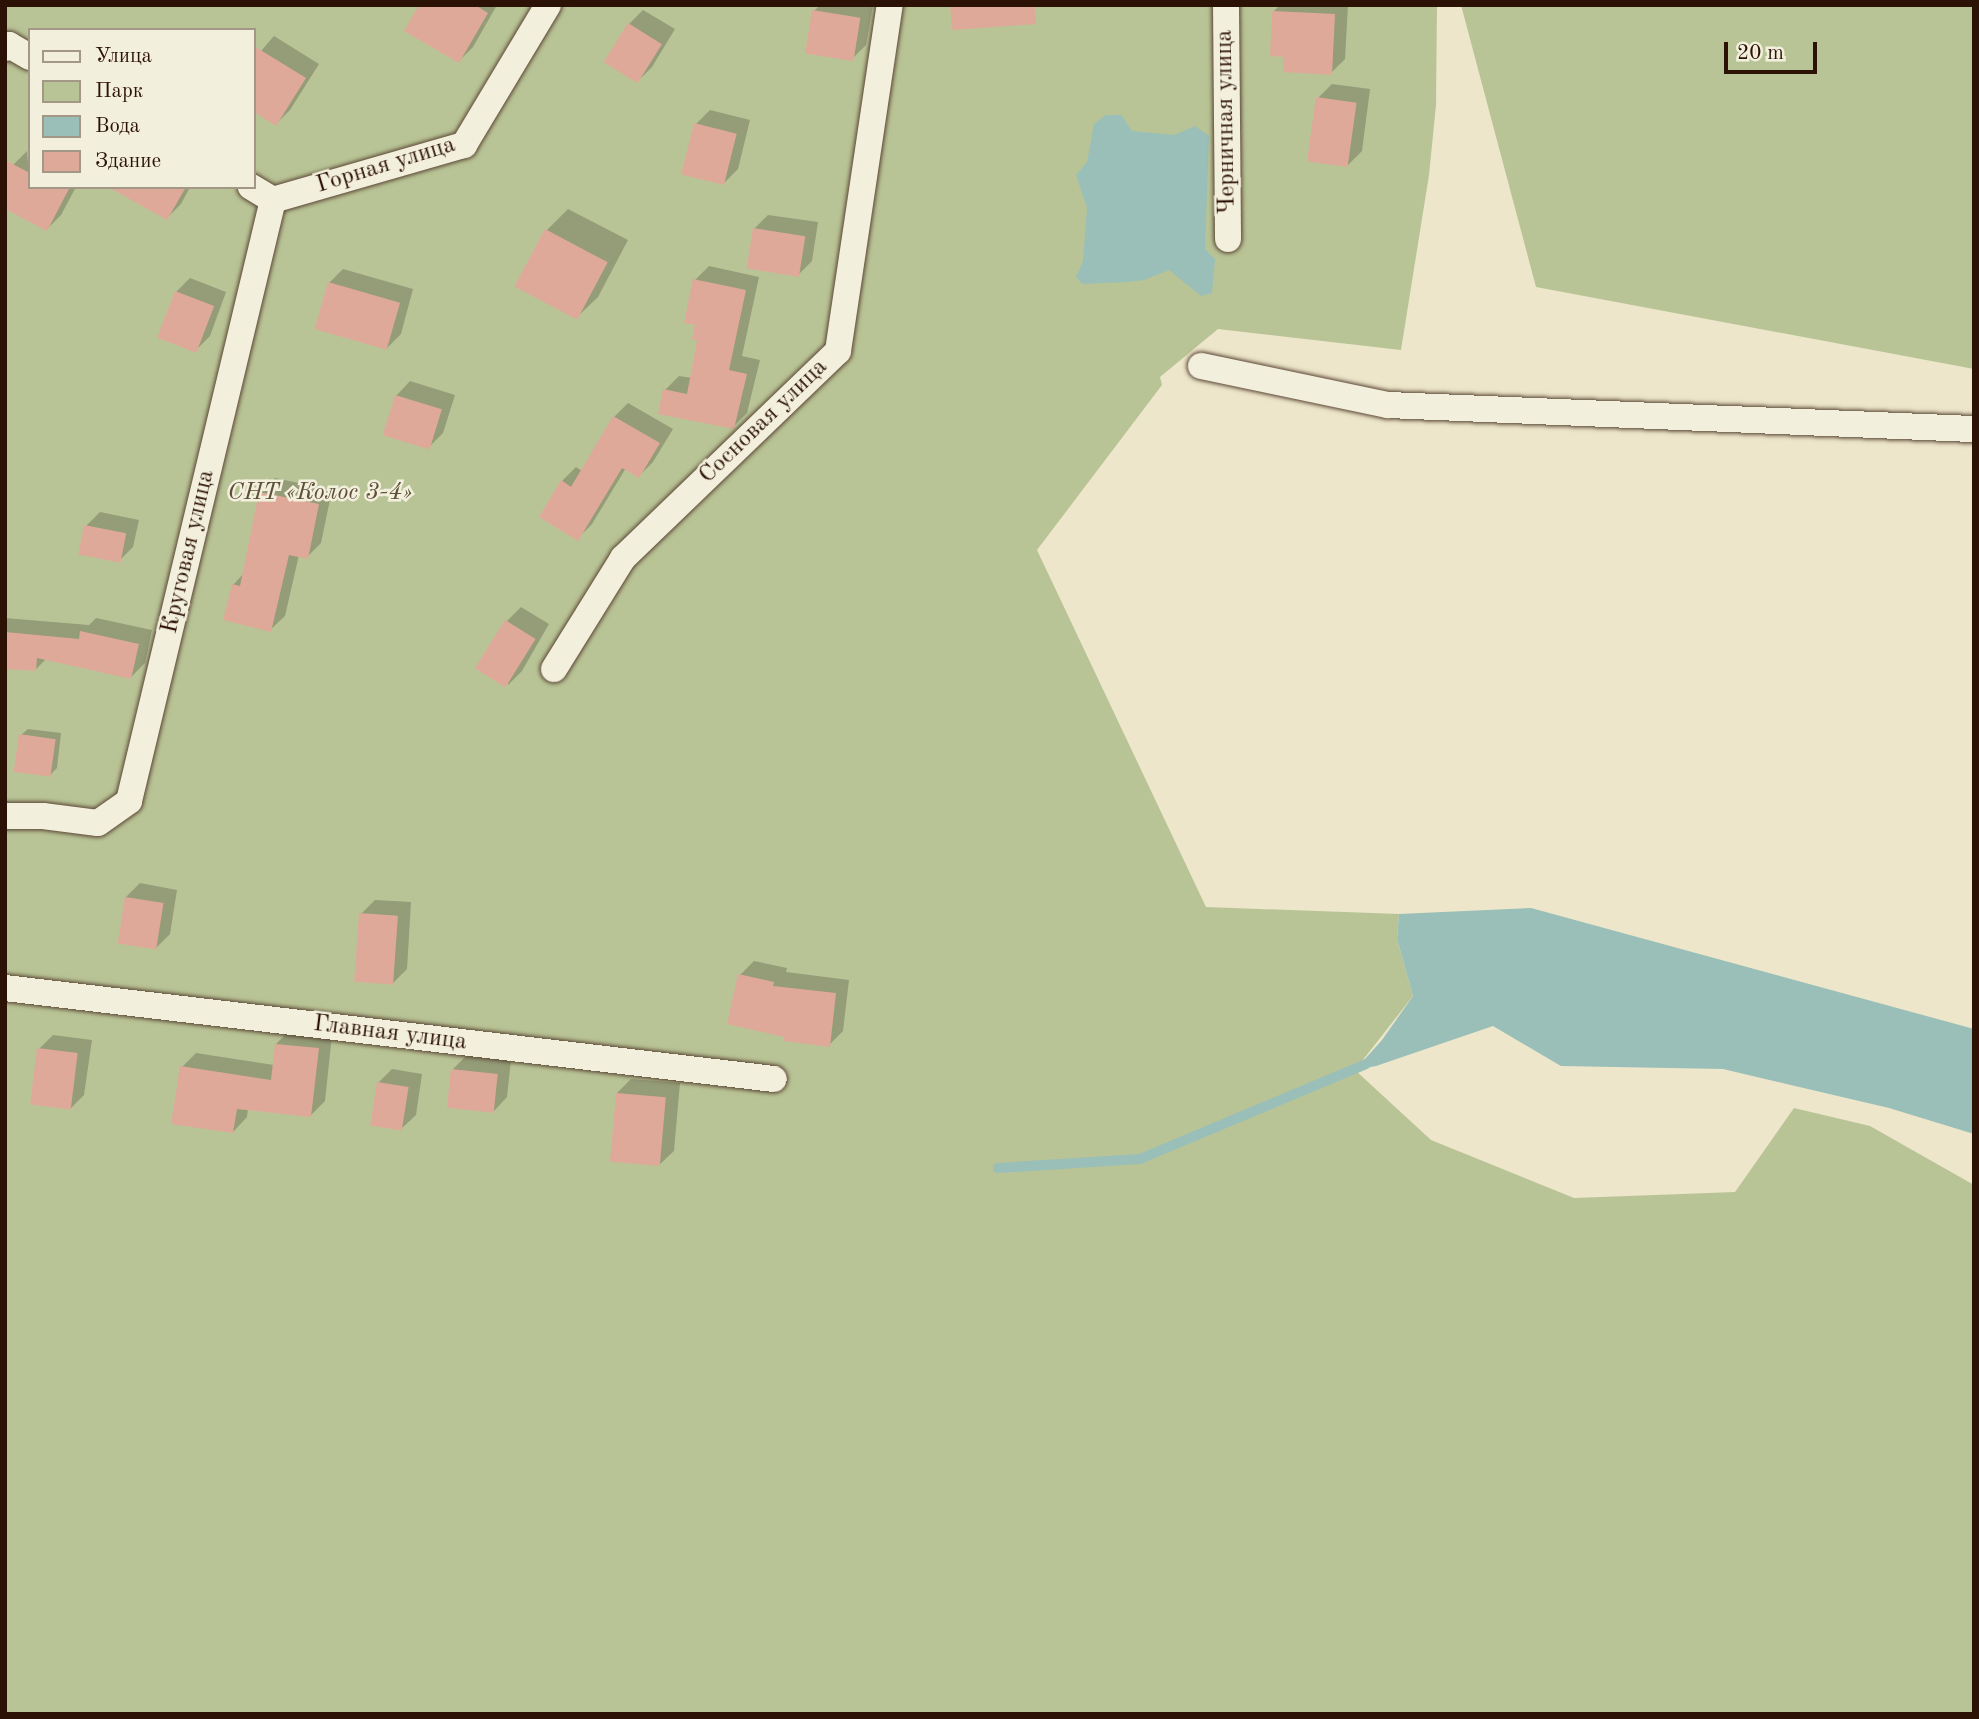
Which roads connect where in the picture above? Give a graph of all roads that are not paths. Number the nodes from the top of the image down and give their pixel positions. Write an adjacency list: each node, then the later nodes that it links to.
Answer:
1 (548, 5): 6 (street, Горная улица)
2 (890, 5): 10 (street, Сосновая улица)
3 (1226, 5): 7 (street, Черничная улица)
4 (5, 48): 5 (street)
5 (28, 56)
6 (262, 194): 11 (street, Круговая улица)
7 (1228, 239)
8 (1201, 366): 9 (street)
9 (1974, 429)
10 (554, 669)
11 (5, 816)
12 (5, 988): 13 (street, Главная улица)
13 (774, 1079)

